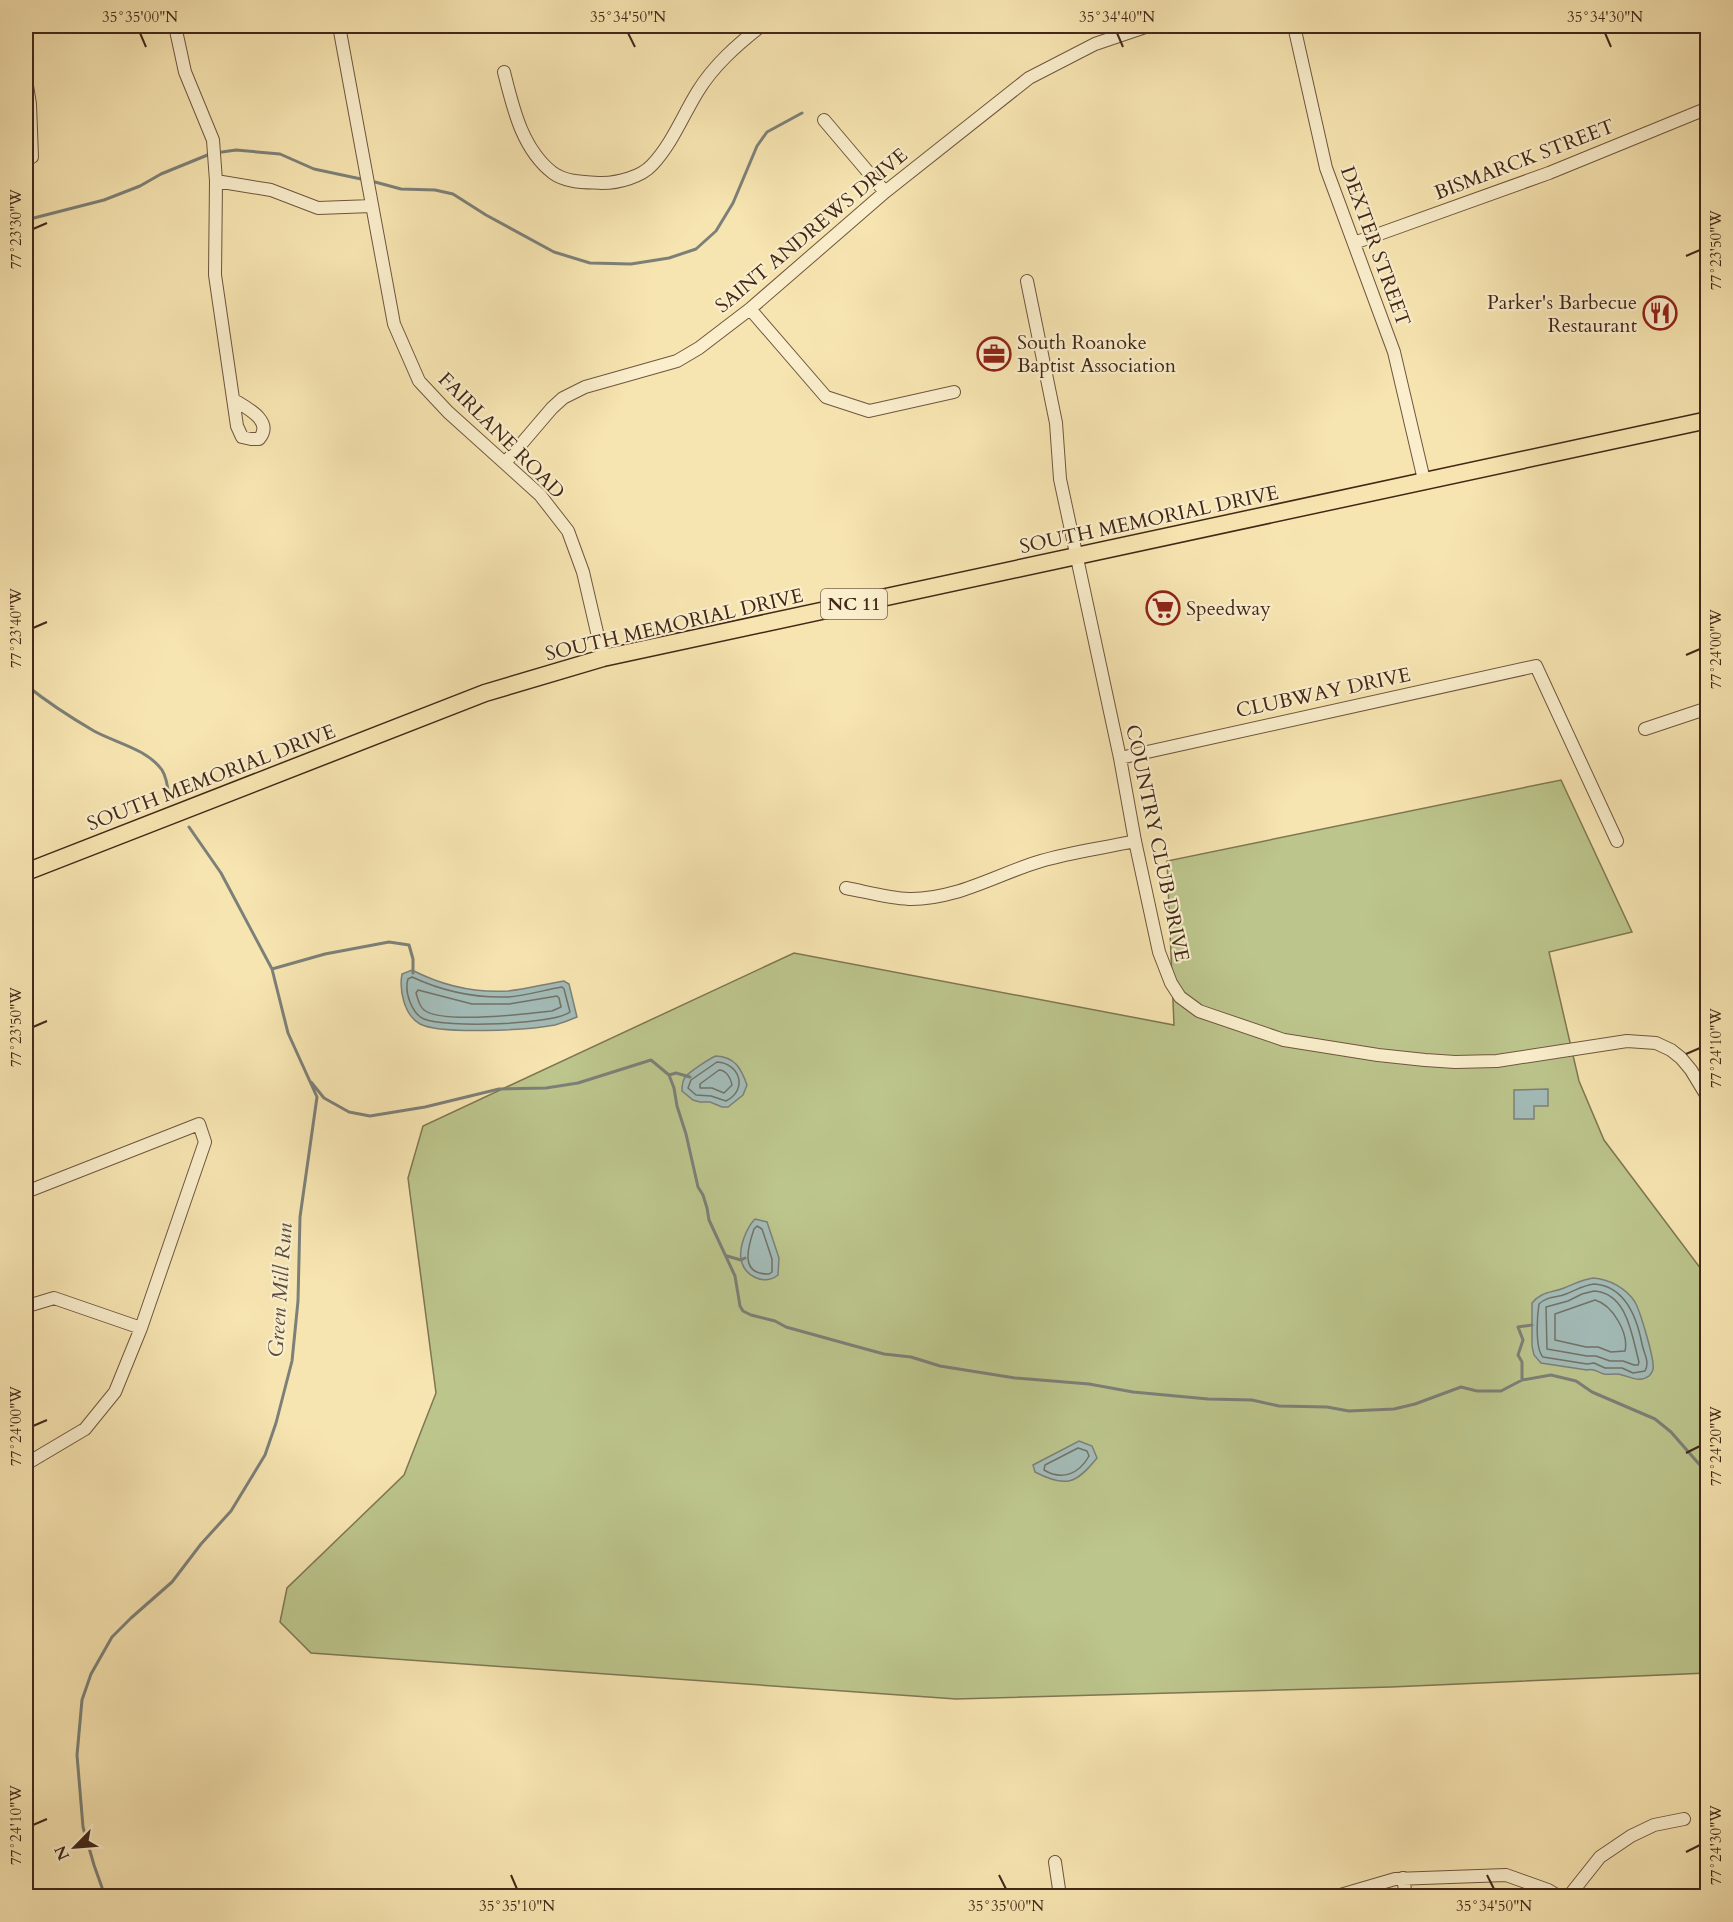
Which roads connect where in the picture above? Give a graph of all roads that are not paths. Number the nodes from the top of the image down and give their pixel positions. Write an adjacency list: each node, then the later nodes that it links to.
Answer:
1 (175, 26): 11 (street)
2 (339, 26): 13 (street, FAIRLANE ROAD)
3 (761, 26): 6 (street)
4 (1148, 26): 12 (street, SAINT ANDREWS DRIVE)
5 (1294, 26): 14 (street, DEXTER STREET)
6 (504, 72)
7 (26, 80): 10 (street)
8 (1707, 108): 14 (street, BISMARCK STREET)
9 (824, 120): 12 (street)
10 (32, 157)
11 (216, 181): 13 (street); 18 (street)
12 (885, 192): 16 (street, SAINT ANDREWS DRIVE)
13 (372, 206): 20 (street, FAIRLANE ROAD)
14 (1354, 243): 21 (street, DEXTER STREET)
15 (1027, 281): 22 (street, COUNTRY CLUB DRIVE)
16 (750, 309): 17 (street); 20 (street, SAINT ANDREWS DRIVE)
17 (954, 392)
18 (234, 400)
19 (1707, 420): 21 (main road, SOUTH MEMORIAL DRIVE / NC 11)
20 (505, 463): 23 (street, FAIRLANE ROAD)
21 (1424, 480): 22 (main road, SOUTH MEMORIAL DRIVE / NC 11)
22 (1077, 556): 23 (main road, SOUTH MEMORIAL DRIVE / NC 11); 26 (street, COUNTRY CLUB DRIVE)
23 (603, 658): 29 (main road, SOUTH MEMORIAL DRIVE / NC 11)
24 (1707, 708): 25 (street)
25 (1645, 729)
26 (1119, 758): 27 (street, CLUBWAY DRIVE); 28 (street, COUNTRY CLUB DRIVE)
27 (1617, 840)
28 (1135, 842): 30 (street); 31 (street, COUNTRY CLUB DRIVE)
29 (26, 872)
30 (846, 888)
31 (1707, 1098)
32 (26, 1192): 34 (street)
33 (26, 1308): 34 (street)
34 (141, 1328): 35 (street)
35 (26, 1464)
36 (1684, 1819): 43 (street)
37 (1056, 1862): 39 (street)
38 (1403, 1878): 40 (street); 41 (street); 42 (street)
39 (1060, 1896)
40 (1336, 1896)
41 (1406, 1896)
42 (1558, 1896)
43 (1569, 1896)

